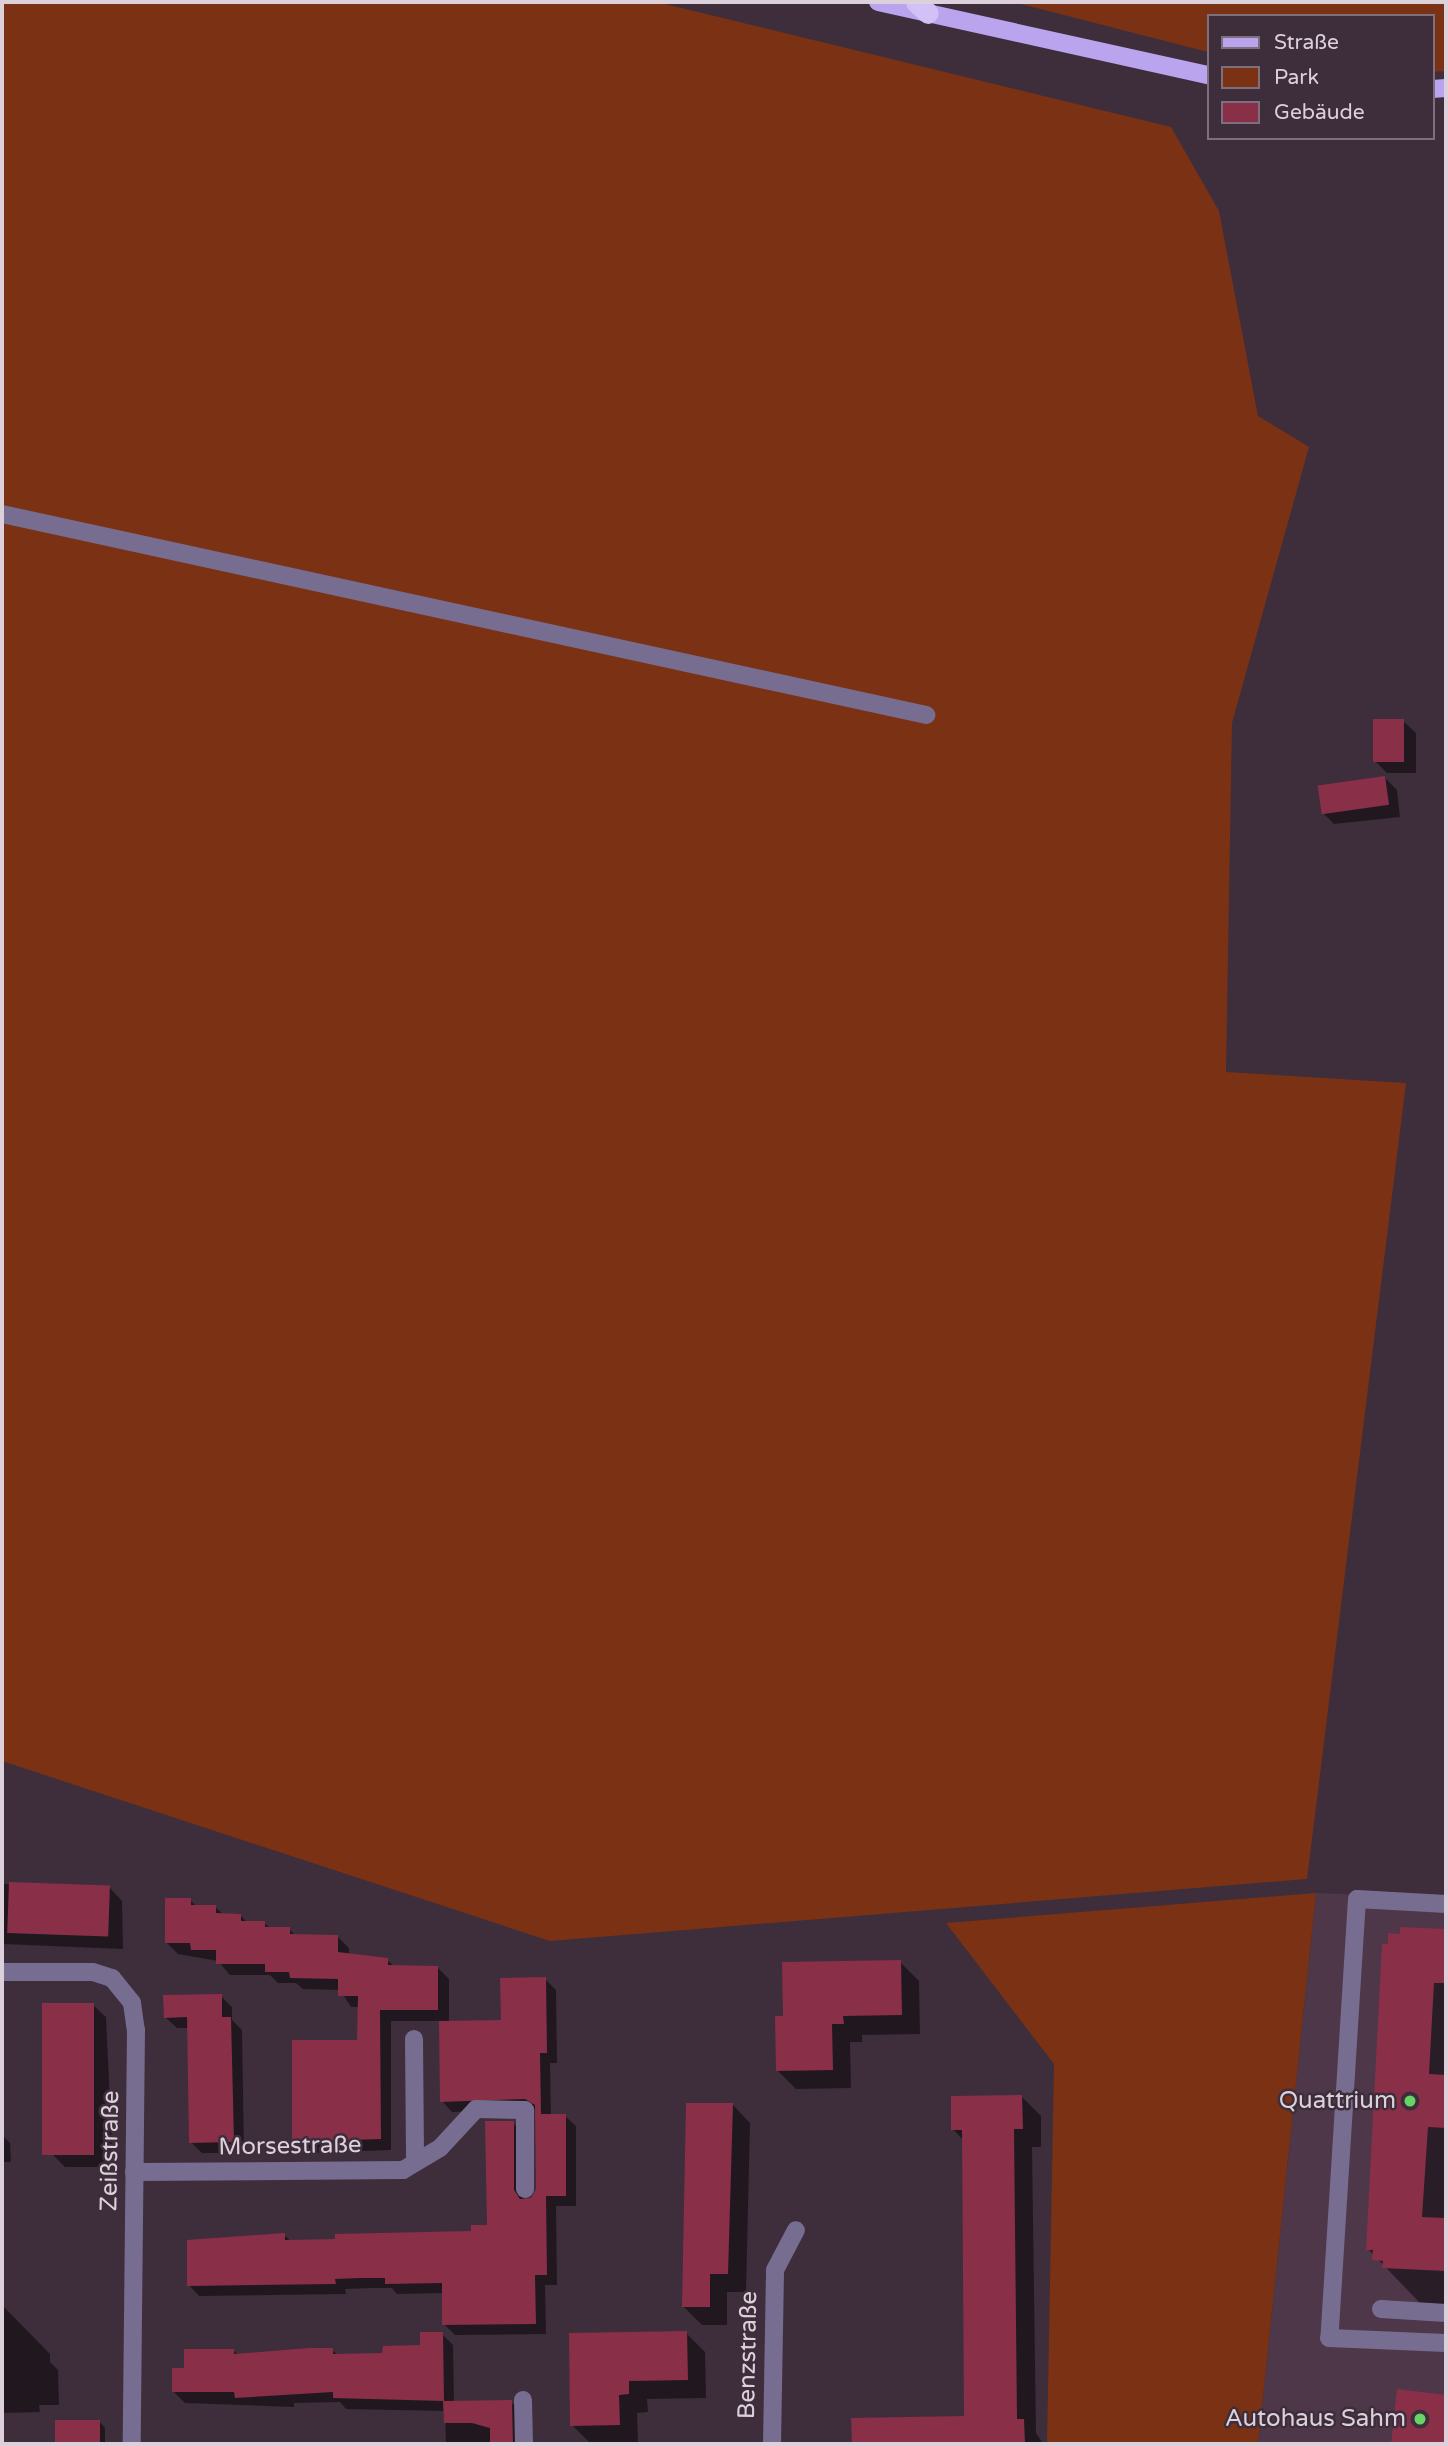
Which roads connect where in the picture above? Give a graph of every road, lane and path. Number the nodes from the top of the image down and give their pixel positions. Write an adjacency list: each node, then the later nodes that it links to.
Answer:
1 (878, 2): 2 (main road)
2 (922, 7): 3 (main road)
3 (1206, 75)
4 (2, 514): 5 (street)
5 (926, 715)
6 (1446, 1904): 15 (street)
7 (2, 1972): 10 (street, Zeißstraße)
8 (414, 2039): 9 (street)
9 (415, 2162): 10 (street, Morsestraße); 11 (street, Morsestraße)
10 (134, 2172): 17 (street, Zeißstraße)
11 (525, 2189)
12 (796, 2230): 19 (street, Benzstraße)
13 (1381, 2309): 14 (street)
14 (1446, 2313)
15 (1446, 2343)
16 (523, 2400): 18 (street)
17 (132, 2444)
18 (524, 2444)
19 (772, 2444)

